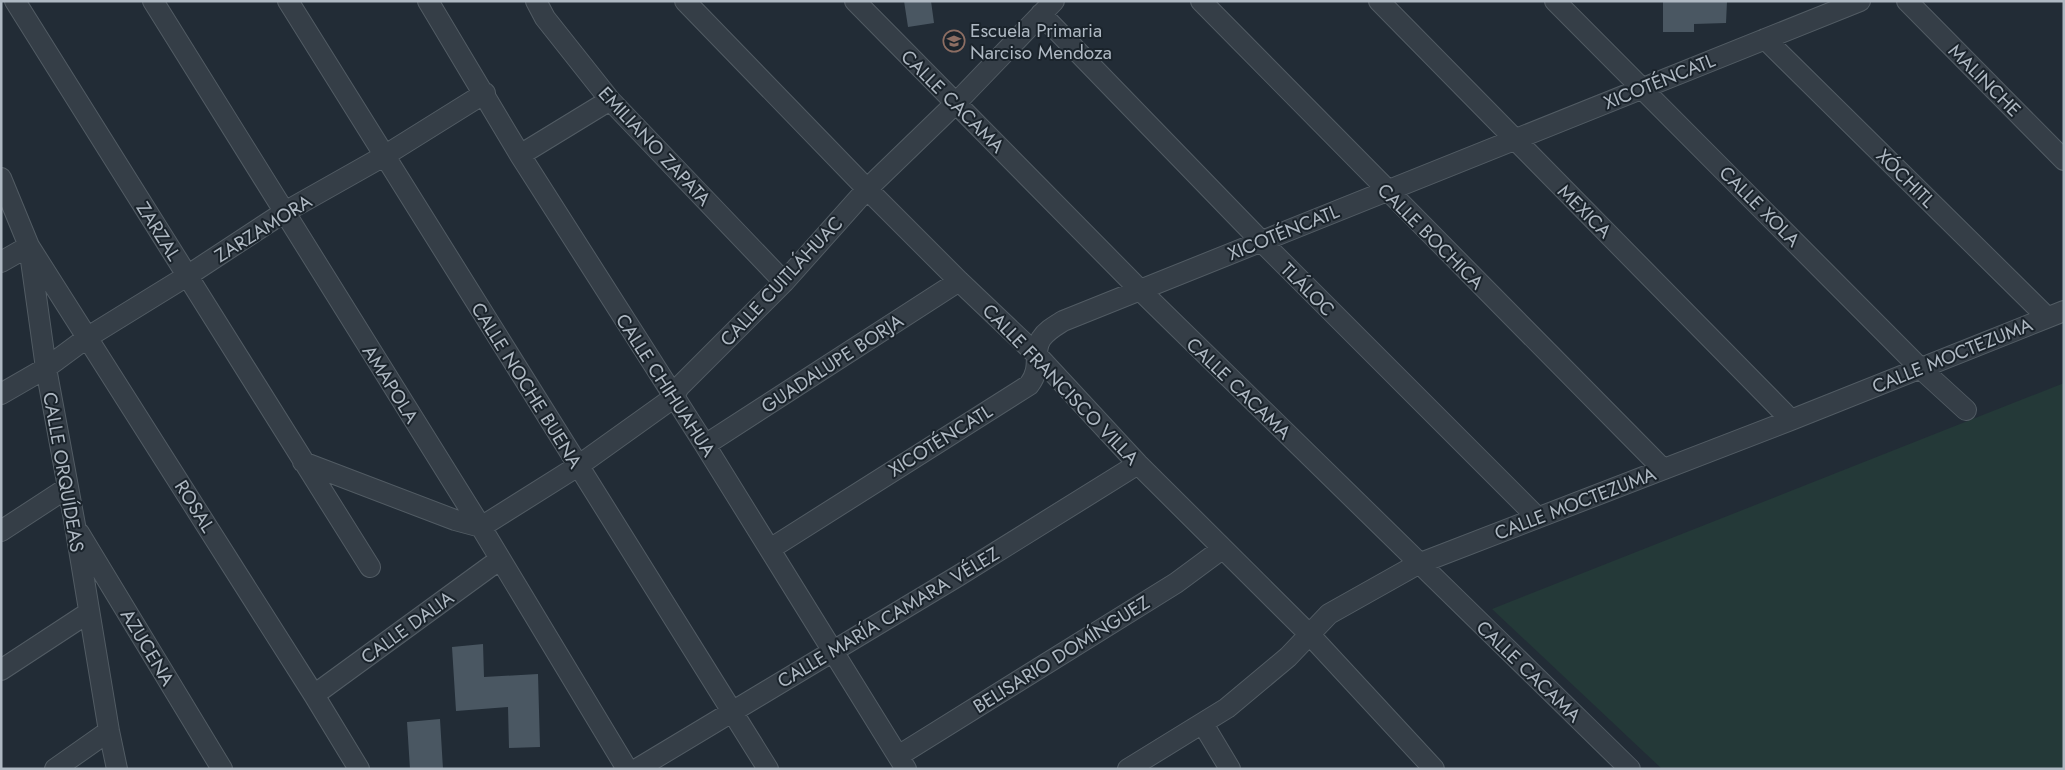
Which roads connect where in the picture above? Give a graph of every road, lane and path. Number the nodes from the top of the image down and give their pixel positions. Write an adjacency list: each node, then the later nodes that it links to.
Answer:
1 (15, 1): 30 (street, ZARZAL)
2 (153, 1): 26 (street, AMAPOLA)
3 (288, 1): 21 (street, CALLE NOCHE BUENA)
4 (428, 1): 16 (street, CALLE CHIHUAHUA)
5 (536, 1): 17 (street, EMILIANO ZAPATA)
6 (685, 1): 24 (street, CALLE FRANCISCO VILLA)
7 (855, 1): 18 (street, CALLE CACAMA)
8 (1201, 1): 25 (street, CALLE BOCHICA)
9 (1379, 1): 19 (street, MEXICA)
10 (1555, 1): 15 (street, CALLE XOLA)
11 (1860, 1): 14 (street, XICOTÉNCATL)
12 (1907, 1): 22 (street, MALINCHE)
13 (1048, 8): 18 (street, CALLE CUITLÁHUAC); 27 (street, TLÁLOC)
14 (1765, 39): 15 (street, XICOTÉNCATL); 34 (street, XÓCHITL)
15 (1642, 88): 19 (street, XICOTÉNCATL); 38 (street, CALLE XOLA)
16 (484, 93): 20 (street, CALLE CHIHUAHUA); 21 (street, ZARZAMORA)
17 (610, 100): 20 (street); 32 (street, EMILIANO ZAPATA)
18 (956, 103): 24 (street, CALLE CUITLÁHUAC); 33 (street, CALLE CACAMA)
19 (1514, 139): 25 (street, XICOTÉNCATL); 42 (street, MEXICA)
20 (520, 155): 40 (street, CALLE CHIHUAHUA)
21 (384, 156): 26 (street, ZARZAMORA); 46 (street, CALLE NOCHE BUENA)
22 (2064, 160)
23 (1, 178): 28 (street, CALLE ORQUÍDEAS)
24 (867, 188): 31 (street, CALLE FRANCISCO VILLA); 32 (street, CALLE CUITLÁHUAC)
25 (1386, 190): 27 (street, XICOTÉNCATL); 47 (street, CALLE BOCHICA)
26 (283, 213): 30 (street, ZARZAMORA); 51 (street, AMAPOLA)
27 (1260, 240): 33 (street, XICOTÉNCATL); 49 (street, TLÁLOC)
28 (29, 246): 29 (street); 35 (street, ROSAL); 37 (street, CALLE ORQUÍDEAS)
29 (1, 262)
30 (187, 276): 35 (street, ZARZAMORA); 44 (street, ZARZAL)
31 (959, 281): 36 (street, CALLE FRANCISCO VILLA); 43 (street, GUADALUPE BORJA)
32 (784, 282): 40 (street, CALLE CUITLÁHUAC)
33 (1140, 290): 36 (street, XICOTÉNCATL); 56 (street, CALLE CACAMA)
34 (2055, 314): 38 (street, CALLE MOCTEZUMA)
35 (88, 337): 37 (street, ZARZAMORA); 62 (street, ROSAL)
36 (1037, 355): 45 (street, CALLE FRANCISCO VILLA); 53 (street, XICOTÉNCATL)
37 (46, 368): 39 (street, ZARZAMORA); 48 (street, CALLE ORQUÍDEAS)
38 (1920, 368): 41 (street, CALLE XOLA); 42 (street, CALLE MOCTEZUMA)
39 (1, 394)
40 (673, 398): 43 (street, CALLE CHIHUAHUA); 46 (street, CALLE CUITLÁHUAC)
41 (1966, 410)
42 (1791, 420): 47 (street, CALLE MOCTEZUMA)
43 (705, 445): 53 (street, CALLE CHIHUAHUA)
44 (303, 462): 51 (street); 57 (street, ZARZAL)
45 (1138, 464): 54 (street, CALLE FRANCISCO VILLA); 60 (street, CALLE MARÍA CAMARA VÉLEZ)
46 (578, 466): 51 (street, CALLE CUITLÁHUAC); 63 (street, CALLE NOCHE BUENA)
47 (1663, 469): 49 (street, CALLE MOCTEZUMA)
48 (67, 488): 50 (street, CALLE ORQUÍDEAS); 52 (street)
49 (1537, 517): 56 (street, CALLE MOCTEZUMA)
50 (75, 525): 58 (street, CALLE ORQUÍDEAS); 69 (street, AZUCENA)
51 (480, 527): 55 (street, AMAPOLA)
52 (1, 531)
53 (770, 549): 60 (street, CALLE CHIHUAHUA)
54 (1222, 549): 59 (street, CALLE FRANCISCO VILLA); 66 (street, BELISARIO DOMÍNGUEZ)
55 (499, 560): 62 (street, CALLE DALIA); 71 (street, AMAPOLA)
56 (1418, 564): 59 (street, CALLE MOCTEZUMA); 77 (street, CALLE CACAMA)
57 (370, 567)
58 (88, 613): 61 (street); 65 (street, CALLE ORQUÍDEAS)
59 (1310, 635): 64 (street, CALLE MOCTEZUMA); 76 (street, CALLE FRANCISCO VILLA)
60 (831, 651): 63 (street, CALLE MARÍA CAMARA VÉLEZ); 66 (street, CALLE CHIHUAHUA)
61 (1, 670)
62 (314, 694): 70 (street, ROSAL)
63 (732, 712): 72 (street, CALLE MARÍA CAMARA VÉLEZ); 73 (street, CALLE NOCHE BUENA)
64 (1203, 724): 74 (street, CALLE MOCTEZUMA); 75 (street)
65 (109, 731): 67 (street); 68 (street, CALLE ORQUÍDEAS)
66 (902, 762)
67 (55, 769)
68 (117, 769)
69 (222, 769)
70 (359, 769)
71 (627, 769)
72 (637, 769)
73 (768, 769)
74 (1128, 769)
75 (1230, 769)
76 (1434, 769)
77 (1630, 769)

